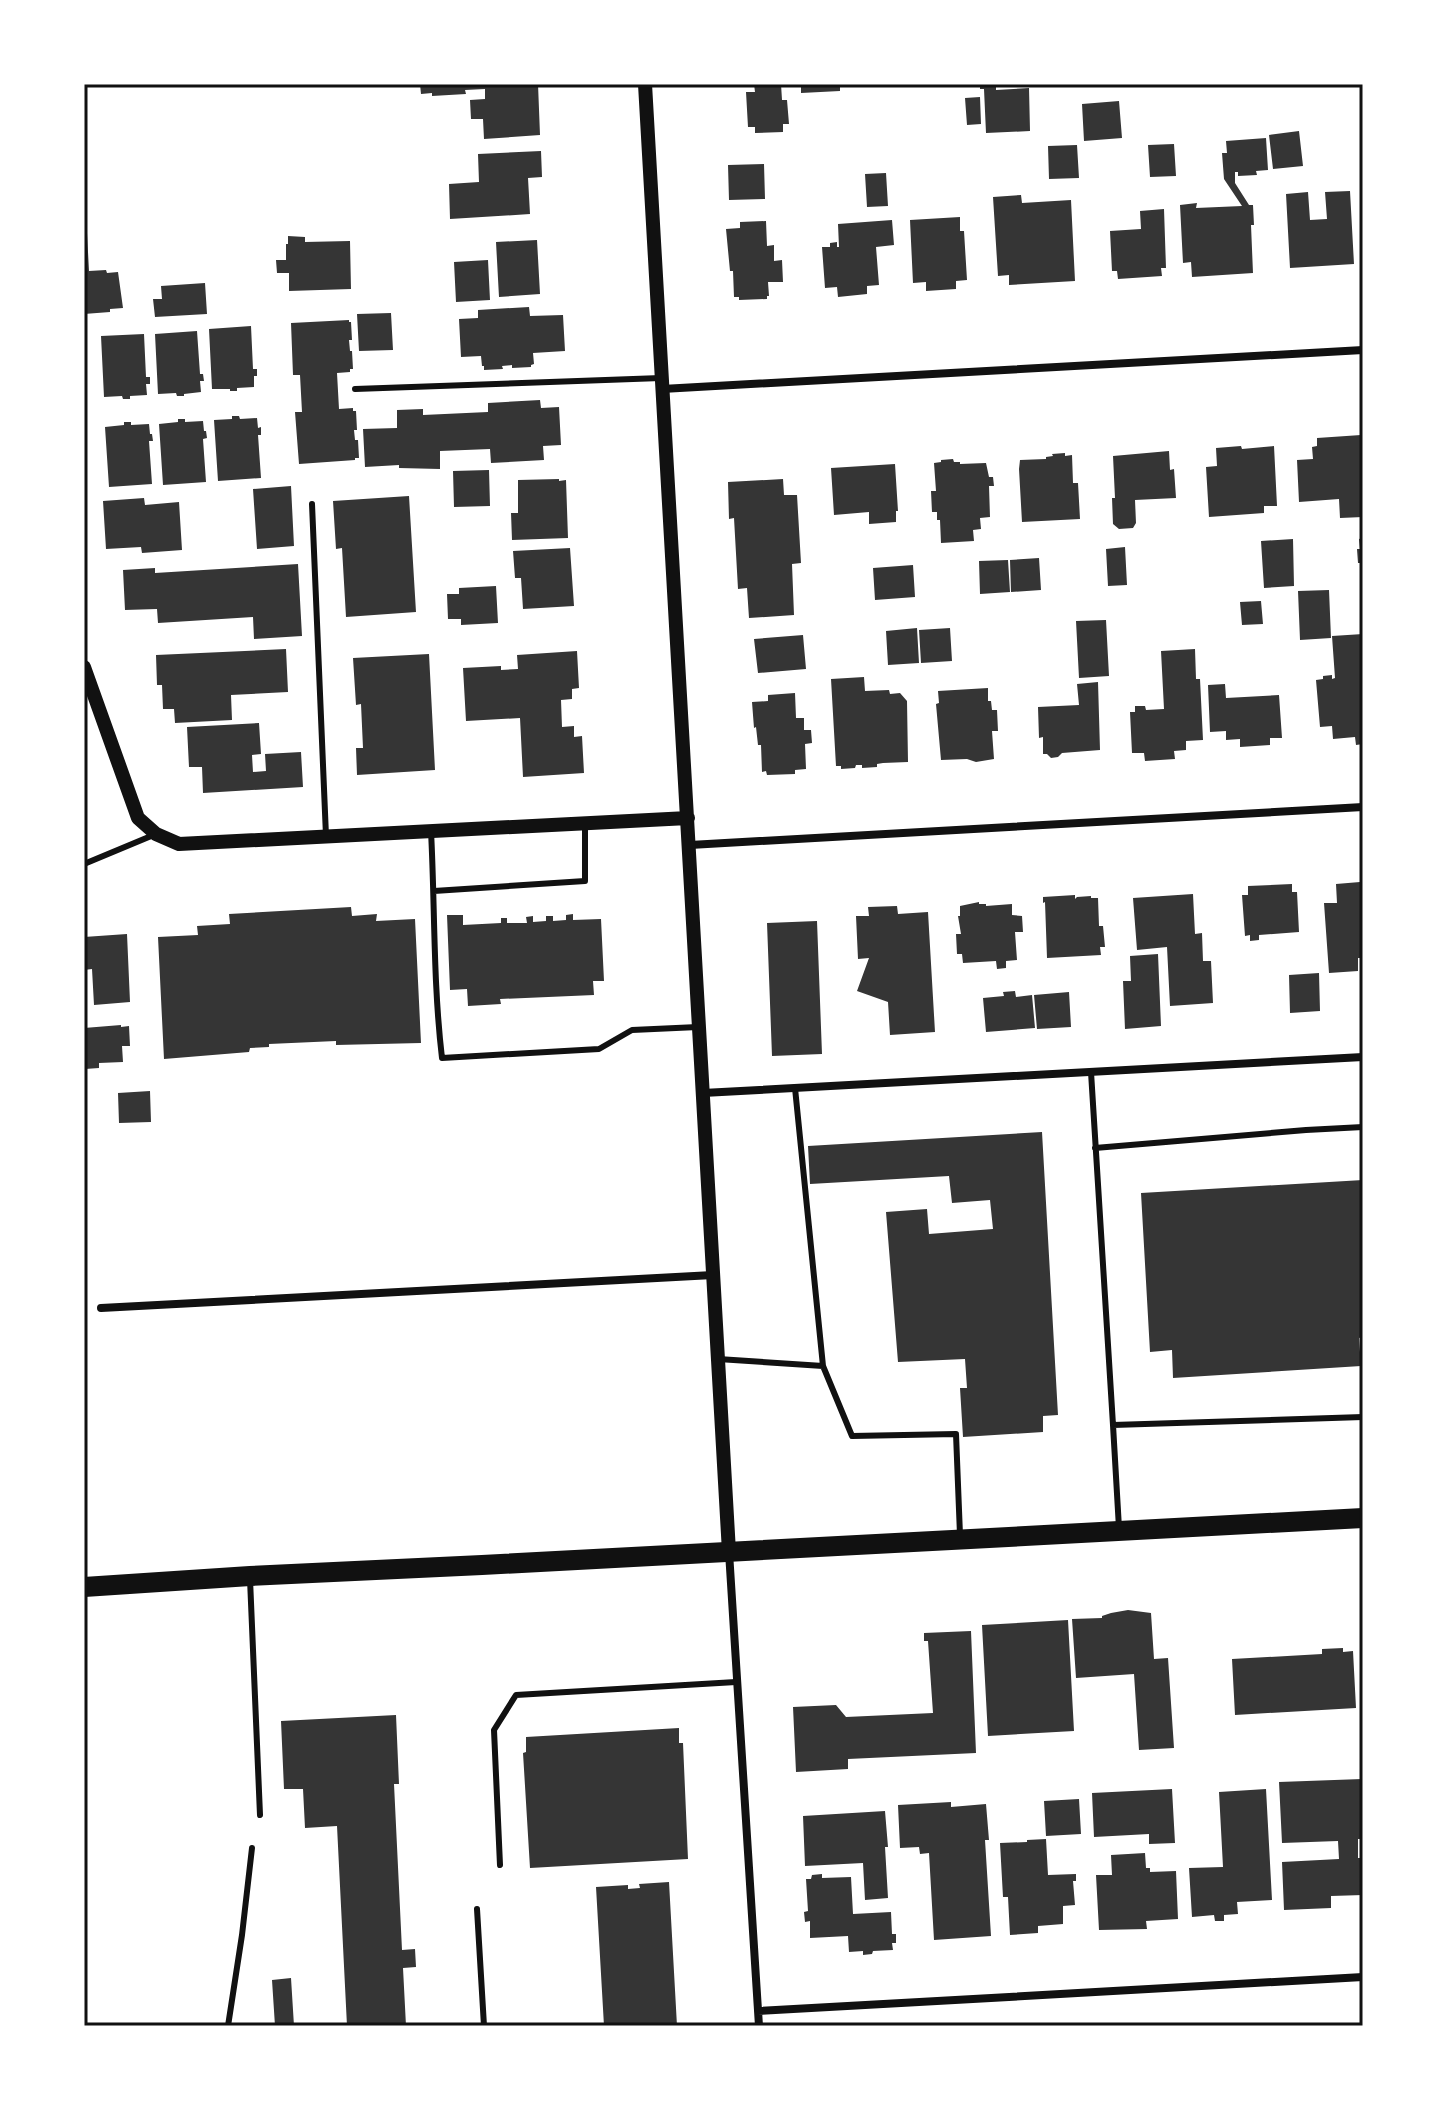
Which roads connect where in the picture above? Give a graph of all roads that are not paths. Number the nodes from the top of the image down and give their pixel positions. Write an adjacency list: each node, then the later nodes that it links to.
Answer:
1 (645, 84): 3 (street)
2 (1363, 350): 3 (street)
3 (661, 383): 4 (lane); 8 (street)
4 (355, 389)
5 (312, 504): 12 (lane)
6 (84, 667): 11 (street)
7 (1363, 807): 13 (street)
8 (688, 818): 9 (street); 13 (street)
9 (585, 823): 10 (street); 15 (lane)
10 (431, 831): 12 (street); 15 (lane)
11 (156, 834): 12 (street); 14 (lane)
12 (326, 836)
13 (690, 845): 16 (street)
14 (84, 864)
15 (434, 891): 16 (lane)
16 (699, 1027): 20 (street)
17 (1363, 1057): 18 (street)
18 (1091, 1072): 19 (street); 22 (lane)
19 (795, 1088): 20 (street); 26 (lane)
20 (703, 1093): 23 (street)
21 (1363, 1127): 22 (lane)
22 (1095, 1148): 28 (lane)
23 (713, 1275): 24 (street); 25 (street)
24 (101, 1308)
25 (718, 1359): 26 (lane); 32 (street)
26 (823, 1366): 31 (lane)
27 (1363, 1417): 28 (lane)
28 (1113, 1425): 30 (lane)
29 (1363, 1518): 30 (main road)
30 (1119, 1531): 31 (main road)
31 (960, 1539): 32 (main road)
32 (729, 1552): 33 (main road); 35 (street)
33 (250, 1576): 34 (main road); 36 (lane)
34 (84, 1587)
35 (736, 1682): 38 (lane); 41 (street)
36 (260, 1815)
37 (252, 1848): 42 (lane)
38 (500, 1865)
39 (477, 1909): 43 (lane)
40 (1363, 1977): 41 (street)
41 (758, 2011): 44 (street)
42 (228, 2026)
43 (484, 2026)
44 (759, 2026)

